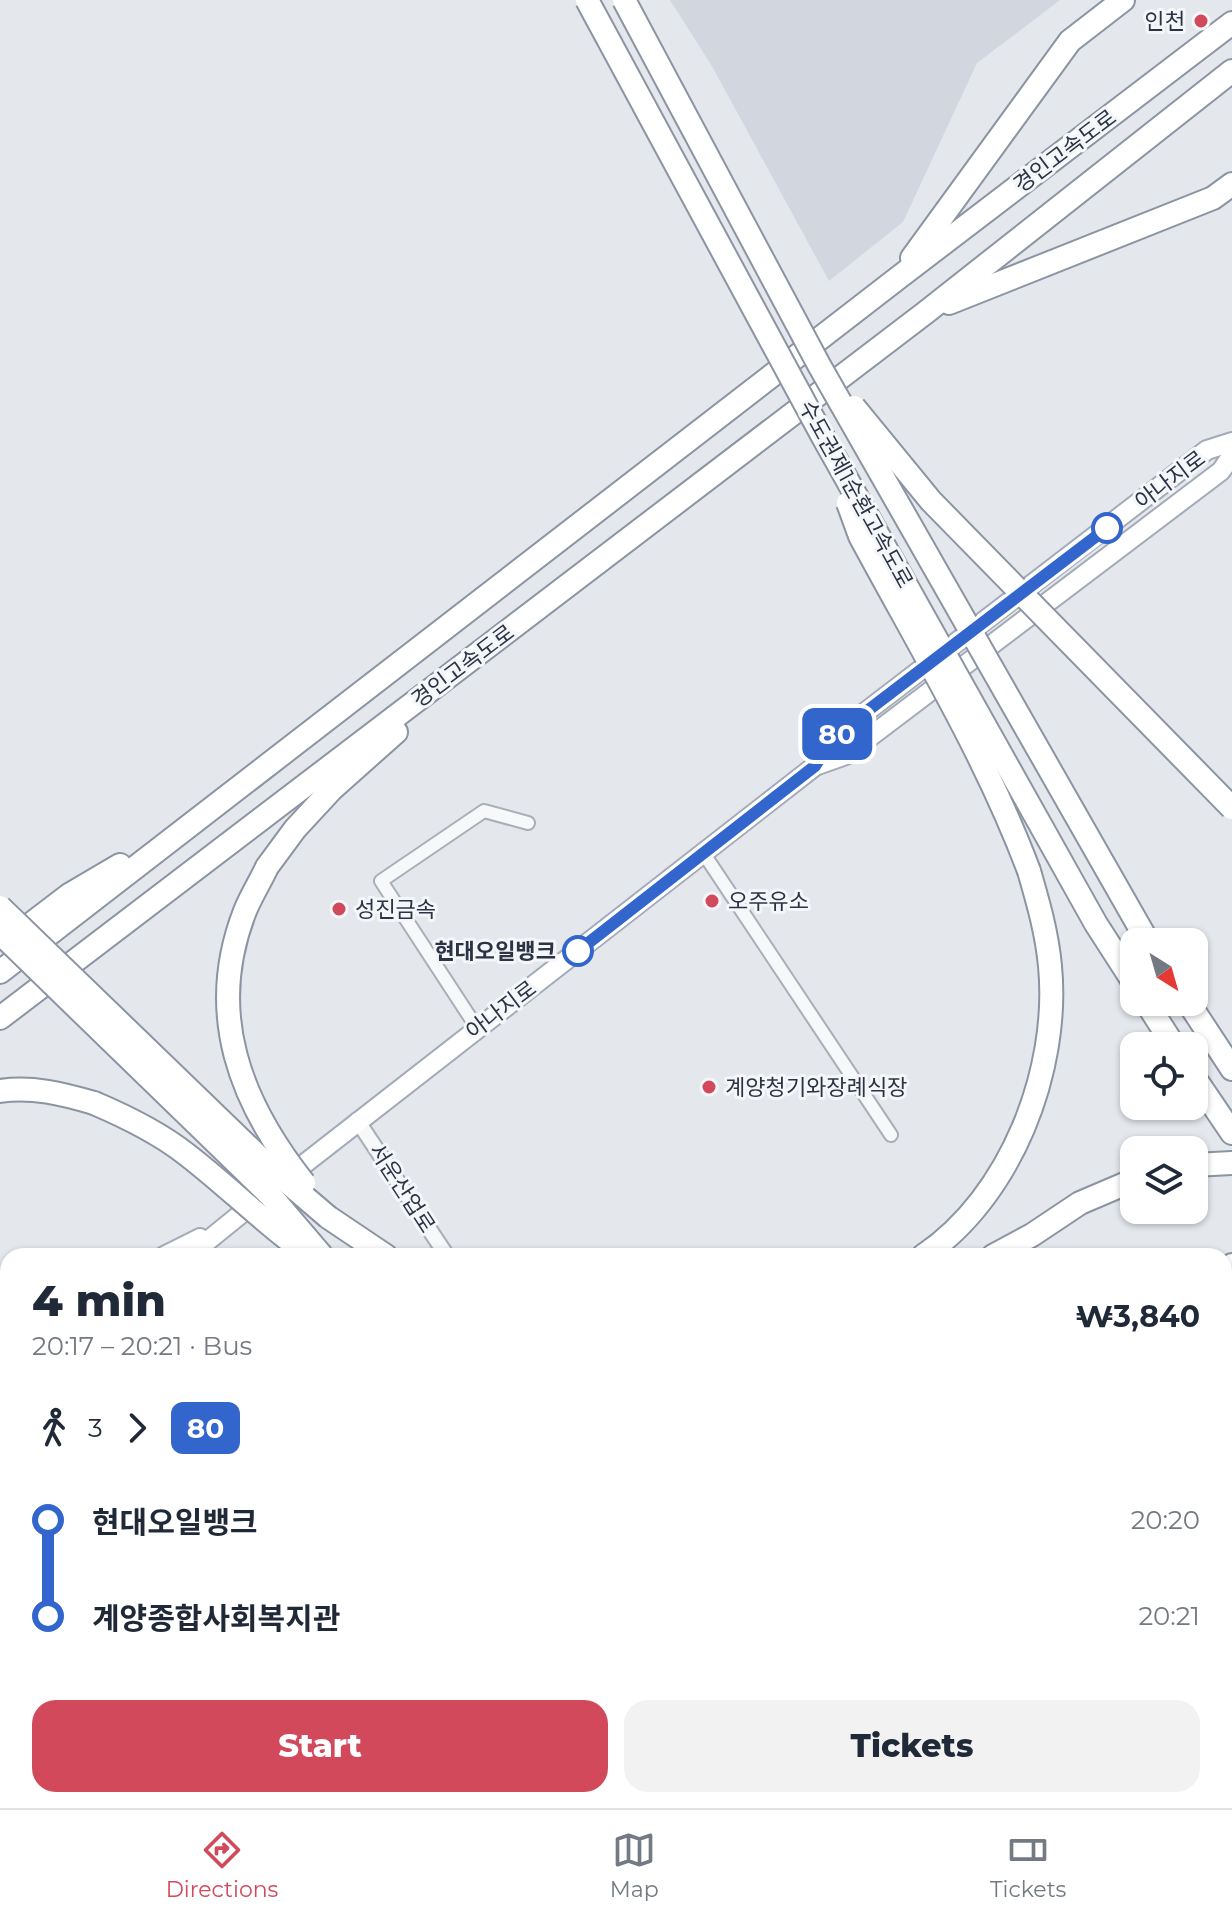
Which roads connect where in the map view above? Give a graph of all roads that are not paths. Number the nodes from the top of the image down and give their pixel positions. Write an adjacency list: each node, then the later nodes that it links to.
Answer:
1 (587, 0): 10 (highway, 수도권제1순환고속도로, bridge)
2 (624, 0): 9 (highway, 수도권제1순환고속도로, bridge)
3 (1123, 0): 7 (highway, 경인고속도로)
4 (1232, 23): 7 (highway, 경인고속도로)
5 (1232, 71): 8 (highway, 경인고속도로)
6 (1232, 184): 8 (highway, 경인고속도로)
7 (898, 278): 16 (highway, 경인고속도로)
8 (925, 313): 13 (highway, 경인고속도로)
9 (819, 365): 15 (highway, bridge); 20 (highway, 수도권제1순환고속도로, bridge)
10 (822, 435): 23 (highway, 수도권제1순환고속도로, bridge); 45 (highway, bridge)
11 (1232, 442): 14 (main road, 아나지로)
12 (1232, 455): 14 (main road, 아나지로)
13 (446, 679): 26 (highway, 경인고속도로); 37 (highway, bridge)
14 (815, 766): 18 (main road, 아나지로)
15 (1232, 808)
16 (204, 815): 22 (highway); 24 (highway, 경인고속도로)
17 (528, 823): 27 (street)
18 (704, 854): 27 (main road, 아나지로); 33 (street)
19 (0, 907): 37 (highway, bridge)
20 (1140, 928)
21 (0, 933): 42 (highway, bridge)
22 (0, 948)
23 (1120, 961)
24 (0, 972)
25 (1197, 1016): 28 (highway)
26 (0, 1018)
27 (477, 1028): 31 (main road, 아나지로)
28 (1232, 1069)
29 (0, 1091): 41 (highway, bridge)
30 (1208, 1098): 32 (highway)
31 (357, 1120): 38 (main road, 아나지로); 44 (street, 서운산업로)
32 (1232, 1133)
33 (891, 1135)
34 (1232, 1163): 35 (highway)
35 (1208, 1164)
36 (1120, 1186): 46 (highway)
37 (328, 1217): 43 (highway)
38 (234, 1220): 39 (main road); 40 (main road, 아나지로)
39 (180, 1248)
40 (199, 1248)
41 (299, 1248)
42 (315, 1248)
43 (374, 1248)
44 (442, 1248)
45 (935, 1248)
46 (1008, 1248)

